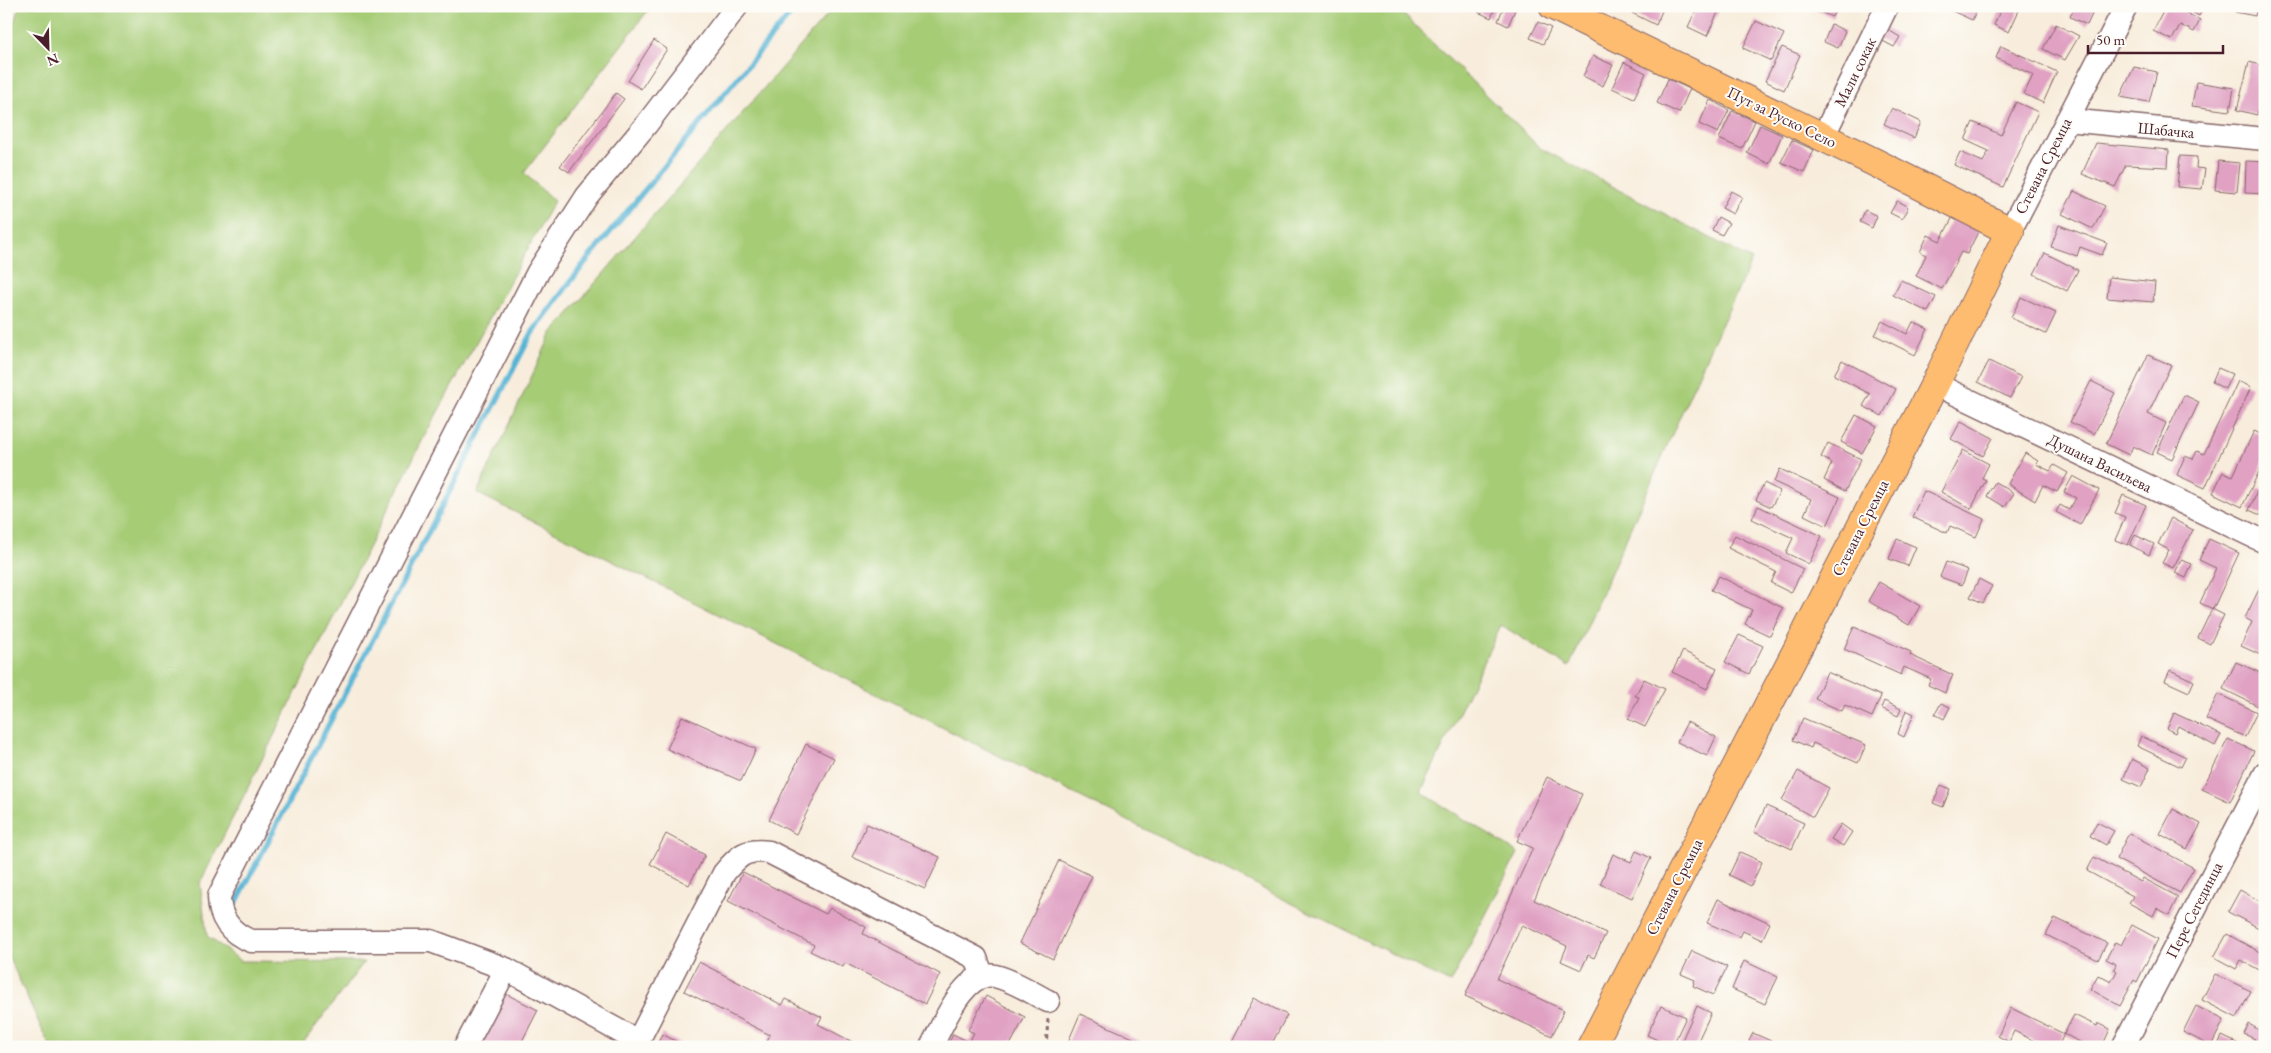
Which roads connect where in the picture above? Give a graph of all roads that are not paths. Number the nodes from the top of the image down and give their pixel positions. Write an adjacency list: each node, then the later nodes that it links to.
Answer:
1 (737, 6): 12 (street)
2 (1553, 6): 6 (main road, Пут за Руско Село)
3 (1887, 6): 6 (street, Мали сокак)
4 (2126, 6): 5 (street, Стевана Сремца)
5 (2067, 120): 7 (street, Шабачка); 8 (street, Стевана Сремца)
6 (1823, 137): 8 (main road, Пут за Руско Село)
7 (2265, 139)
8 (2010, 231): 9 (main road, Стевана Сремца)
9 (1935, 384): 10 (street, Душана Васиљева); 18 (main road, Стевана Сремца)
10 (2265, 542)
11 (2265, 774): 19 (street, Пере Сегединца)
12 (506, 969): 15 (street); 16 (street)
13 (983, 977): 14 (street); 15 (street); 17 (street)
14 (1048, 1001)
15 (638, 1045)
16 (465, 1047)
17 (931, 1047)
18 (1591, 1047)
19 (2123, 1047)

